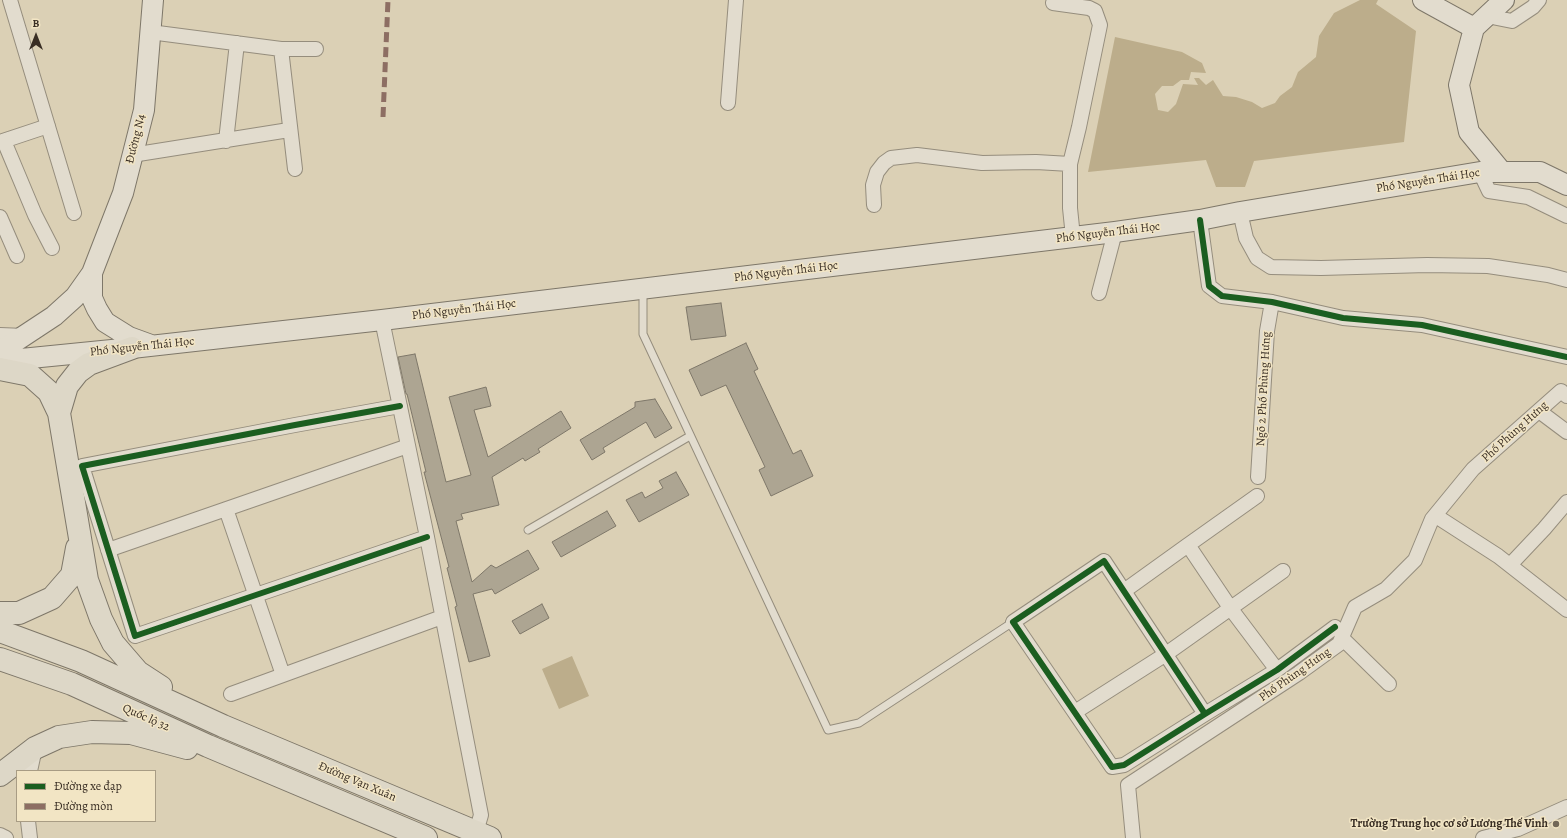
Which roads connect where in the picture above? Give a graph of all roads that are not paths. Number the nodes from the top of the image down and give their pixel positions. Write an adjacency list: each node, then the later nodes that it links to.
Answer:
1 (10, 0): 14 (street)
2 (153, 0): 9 (main road, Đường N4)
3 (736, 0): 13 (street)
4 (1423, 0): 8 (main road)
5 (1504, 0): 8 (main road)
6 (1539, 0): 8 (street)
7 (1053, 3): 19 (street)
8 (1481, 22): 22 (main road)
9 (150, 32): 10 (street); 18 (main road, Đường N4)
10 (237, 43): 11 (street); 16 (street)
11 (281, 49): 12 (street); 15 (street)
12 (316, 49)
13 (728, 103)
14 (48, 126): 17 (street); 26 (street)
15 (289, 130): 16 (street); 20 (street)
16 (226, 141): 18 (street)
17 (2, 142): 32 (street)
18 (132, 155): 34 (main road, Đường N4)
19 (1070, 164): 24 (street); 31 (street)
20 (295, 169)
21 (1480, 172): 22 (main road, Phố Nguyễn Thái Học); 25 (main road, Phố Nguyễn Thái Học); 27 (street)
22 (1502, 172): 23 (main road, Phố Nguyễn Thái Học)
23 (1567, 185)
24 (874, 205)
25 (1240, 212): 29 (main road, Phố Nguyễn Thái Học); 35 (street)
26 (74, 213)
27 (1567, 216)
28 (0, 217): 33 (street)
29 (1200, 220): 30 (main road, Phố Nguyễn Thái Học); 38 (street)
30 (1115, 232): 31 (main road, Phố Nguyễn Thái Học); 37 (street)
31 (1073, 237): 36 (main road, Phố Nguyễn Thái Học)
32 (52, 248)
33 (17, 256)
34 (92, 273): 41 (main road); 42 (main road)
35 (1567, 280)
36 (643, 289): 39 (main road, Phố Nguyễn Thái Học); 53 (lane)
37 (1099, 293)
38 (1272, 302): 45 (street); 55 (street, Ngõ 2 Phố Phùng Hưng)
39 (382, 320): 42 (main road, Phố Nguyễn Thái Học); 49 (street)
40 (0, 335): 41 (street)
41 (24, 336): 44 (main road)
42 (153, 346): 43 (main road, Phố Nguyễn Thái Học)
43 (132, 348): 46 (main road, Phố Nguyễn Thái Học); 51 (highway)
44 (0, 350)
45 (1567, 357)
46 (0, 361)
47 (0, 369): 51 (highway)
48 (1564, 393): 50 (street, Phố Phùng Hưng)
49 (400, 406): 54 (street); 64 (street)
50 (1539, 411): 52 (street); 59 (street, Phố Phùng Hưng)
51 (58, 413): 61 (highway)
52 (1567, 432)
53 (690, 436): 60 (lane); 73 (lane)
54 (408, 446): 58 (street); 62 (street)
55 (1258, 477)
56 (1257, 496): 63 (street)
57 (1567, 502): 65 (street)
58 (226, 509): 64 (street); 68 (street)
59 (1436, 516): 65 (street); 75 (street, Phố Phùng Hưng)
60 (528, 530)
61 (80, 534): 71 (highway); 84 (highway)
62 (427, 537): 68 (street); 72 (street)
63 (1188, 545): 67 (street); 69 (street)
64 (108, 550): 68 (street)
65 (1510, 565): 70 (street)
66 (1283, 571): 69 (street)
67 (1124, 591): 73 (street); 76 (street)
68 (256, 595): 79 (street)
69 (1231, 609): 76 (street); 78 (street)
70 (1567, 610)
71 (0, 613)
72 (442, 617): 79 (street); 92 (street)
73 (1013, 622): 82 (street)
74 (0, 631): 84 (highway, Quốc lộ 32)
75 (1338, 633): 78 (street); 80 (street); 96 (street, Phố Phùng Hưng)
76 (1166, 654): 82 (street); 83 (street)
77 (0, 659): 88 (highway, Quốc lộ 32)
78 (1277, 670): 83 (street)
79 (283, 675): 81 (street)
80 (1389, 684)
81 (231, 694)
82 (1075, 712): 83 (street)
83 (1205, 714)
84 (223, 726): 92 (highway, Đường Vạn Xuân)
85 (35, 748): 86 (street); 87 (highway); 88 (highway)
86 (30, 770)
87 (0, 776)
88 (290, 780): 95 (highway, Đường Vạn Xuân)
89 (1567, 806): 97 (street)
90 (28, 822): 94 (street)
91 (0, 834): 93 (street)
92 (483, 835)
93 (6, 838)
94 (30, 838)
95 (426, 838)
96 (1133, 838)
97 (1483, 838)

